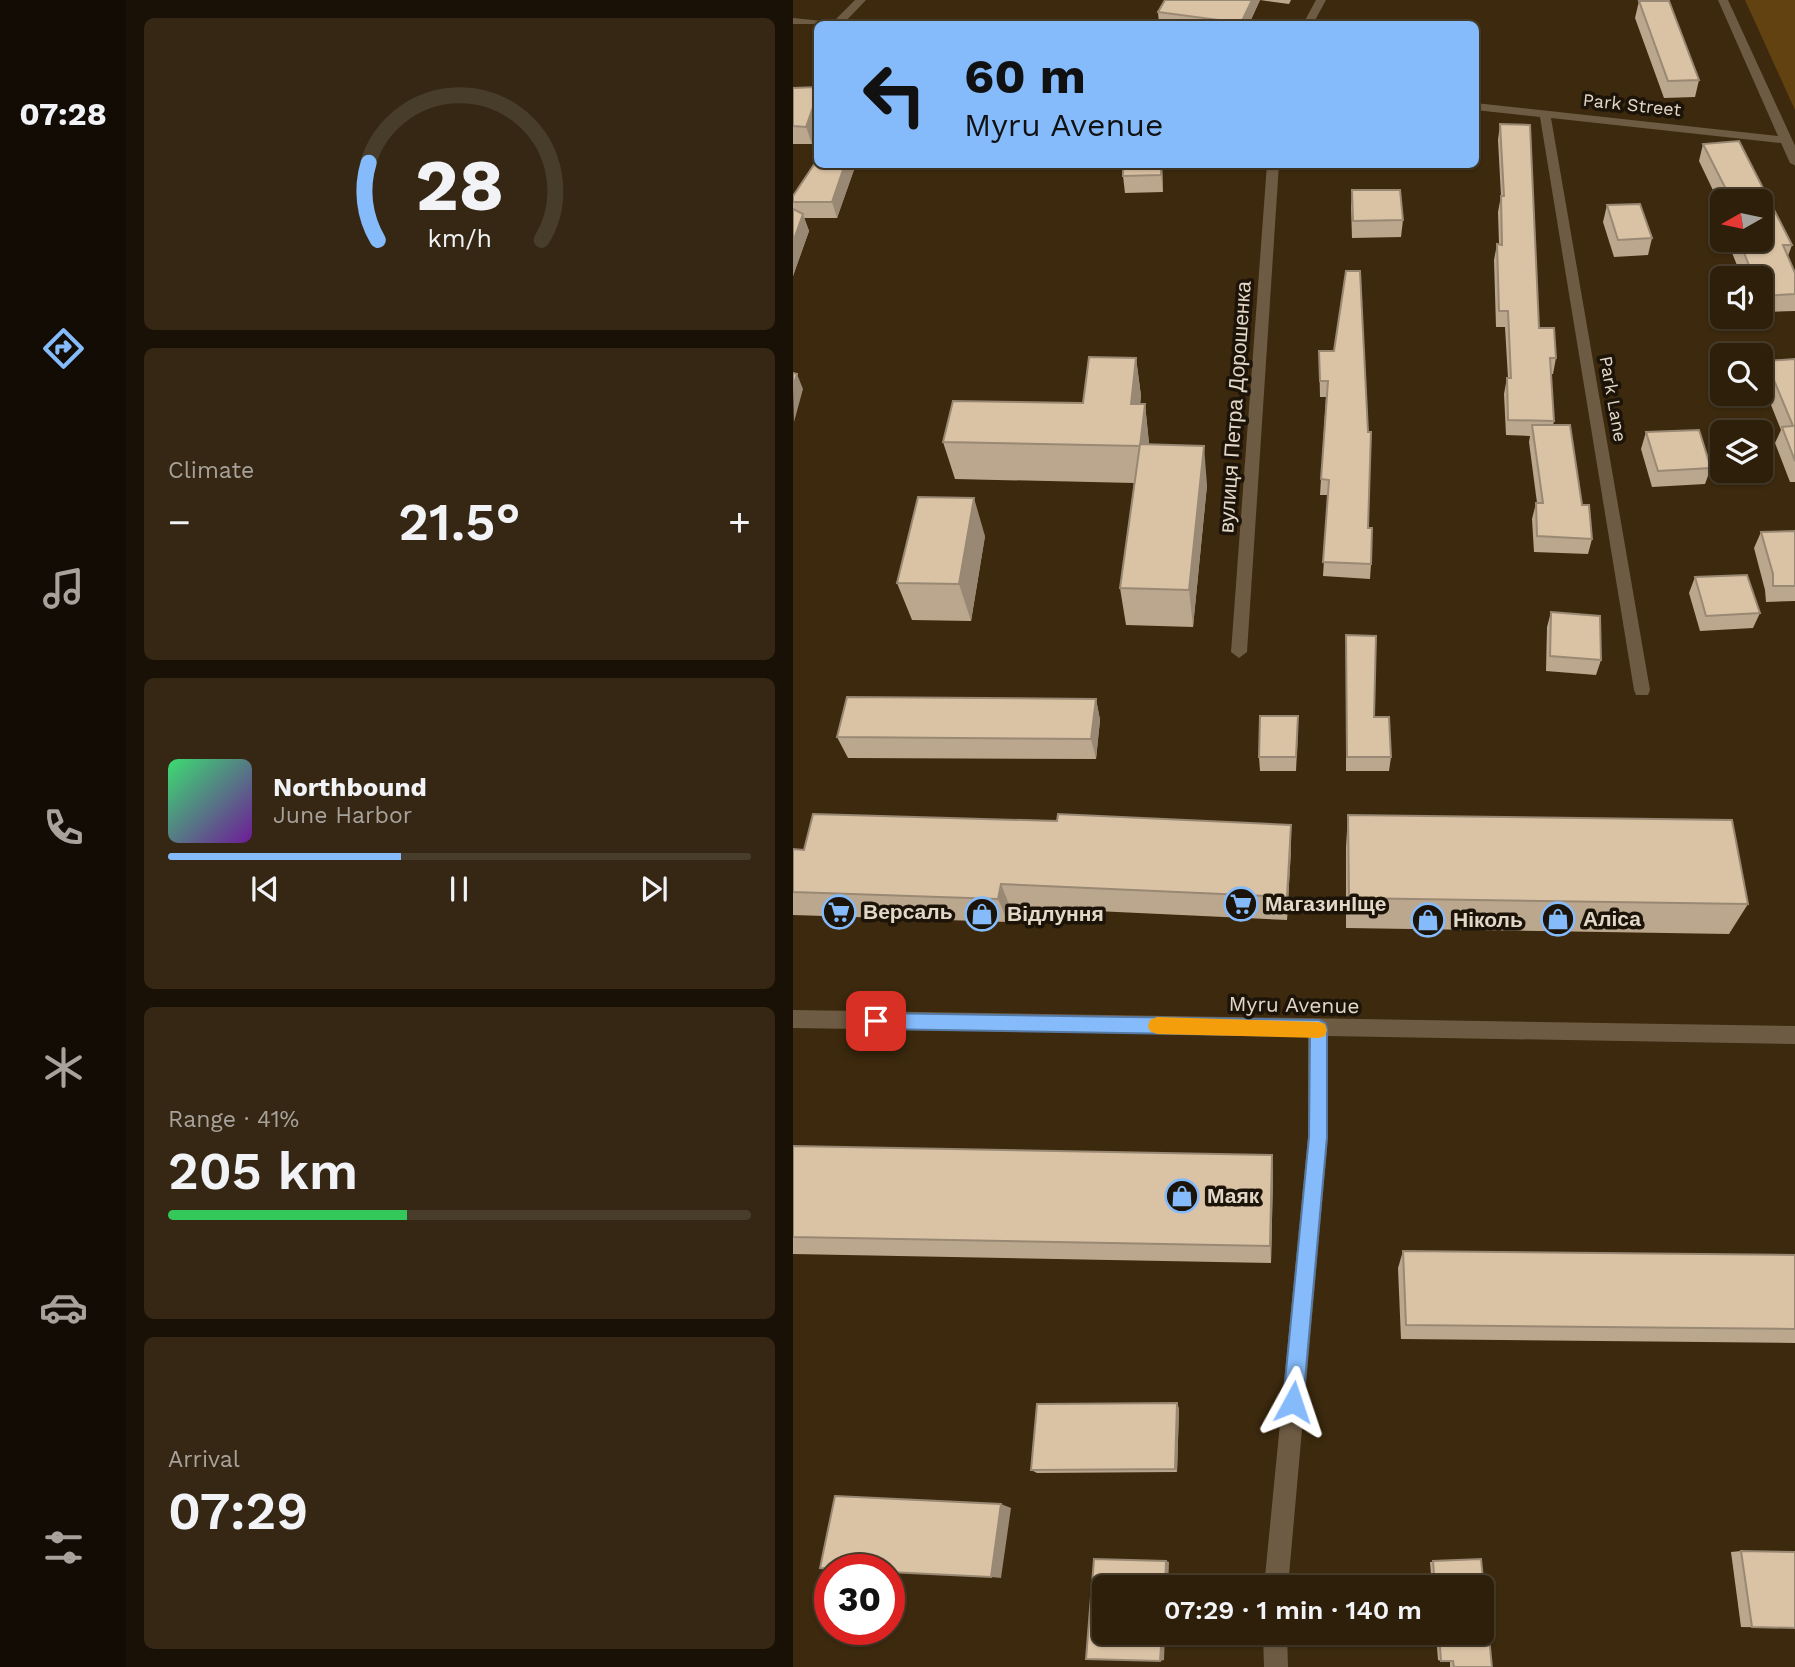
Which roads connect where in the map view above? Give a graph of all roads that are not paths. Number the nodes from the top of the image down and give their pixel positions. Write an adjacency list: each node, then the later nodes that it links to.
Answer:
1 (861, 0): 5 (street)
2 (1321, 0): 6 (street)
3 (1723, 0): 10 (street)
4 (793, 21): 7 (street)
5 (840, 21)
6 (1310, 21)
7 (814, 23)
8 (1479, 106): 9 (street, Park Street)
9 (1545, 114): 10 (street, Park Street); 14 (street, Park Lane)
10 (1784, 140): 11 (street)
11 (1795, 163)
12 (1273, 168): 13 (street, вулиця Петра Дорошенка)
13 (1239, 652)
14 (1642, 690)
15 (793, 1019): 16 (street, Myru Avenue)
16 (1319, 1028): 17 (street, Myru Avenue); 18 (street)
17 (1795, 1035)
18 (1277, 1575)
19 (1275, 1645): 20 (street)
20 (1276, 1667)

